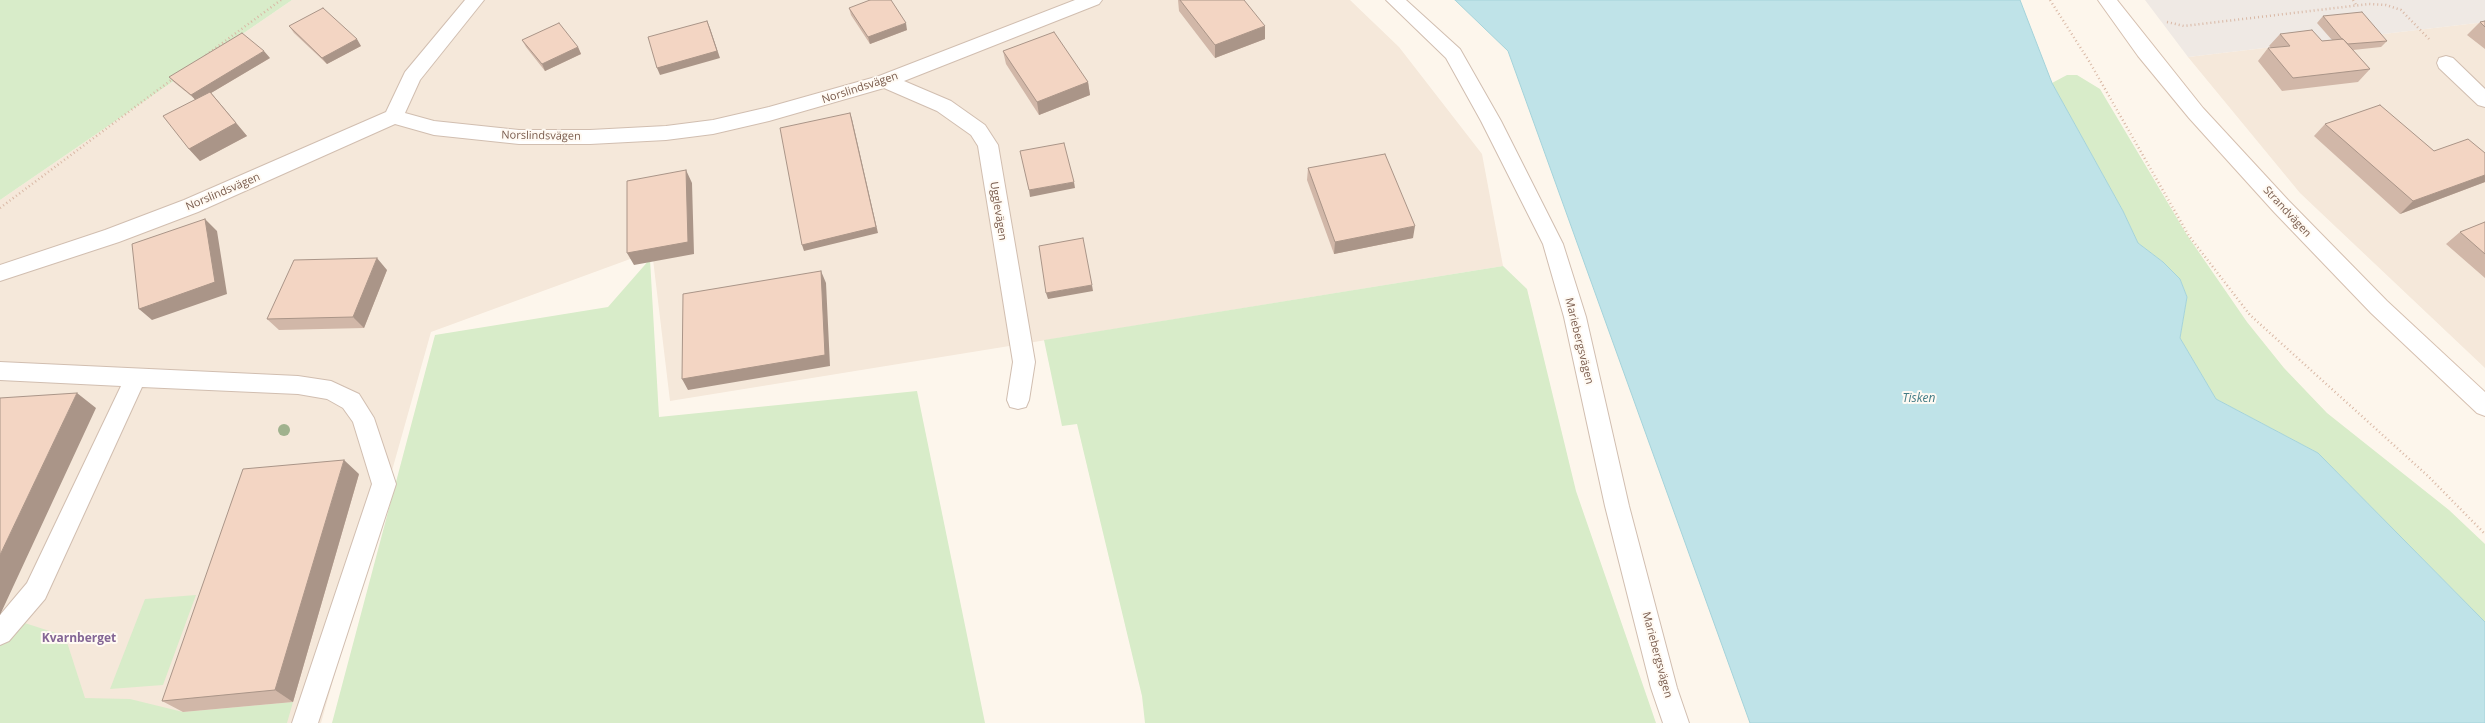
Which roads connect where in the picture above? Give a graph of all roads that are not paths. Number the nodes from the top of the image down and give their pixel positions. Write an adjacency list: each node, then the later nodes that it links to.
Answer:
1 (475, 0): 8 (street)
2 (1093, 0): 6 (street, Norslindsvägen)
3 (1395, 0): 16 (street, Mariebergsvägen)
4 (2108, 0): 13 (street, Strandvägen)
5 (2446, 64): 7 (street)
6 (885, 81): 8 (street, Norslindsvägen); 12 (street, Ugglevägen)
7 (2485, 100)
8 (394, 117): 9 (street, Norslindsvägen)
9 (0, 273)
10 (0, 371): 11 (street)
11 (136, 378): 14 (street); 15 (street)
12 (1018, 400)
13 (2485, 406)
14 (0, 634)
15 (305, 723)
16 (1676, 723)

